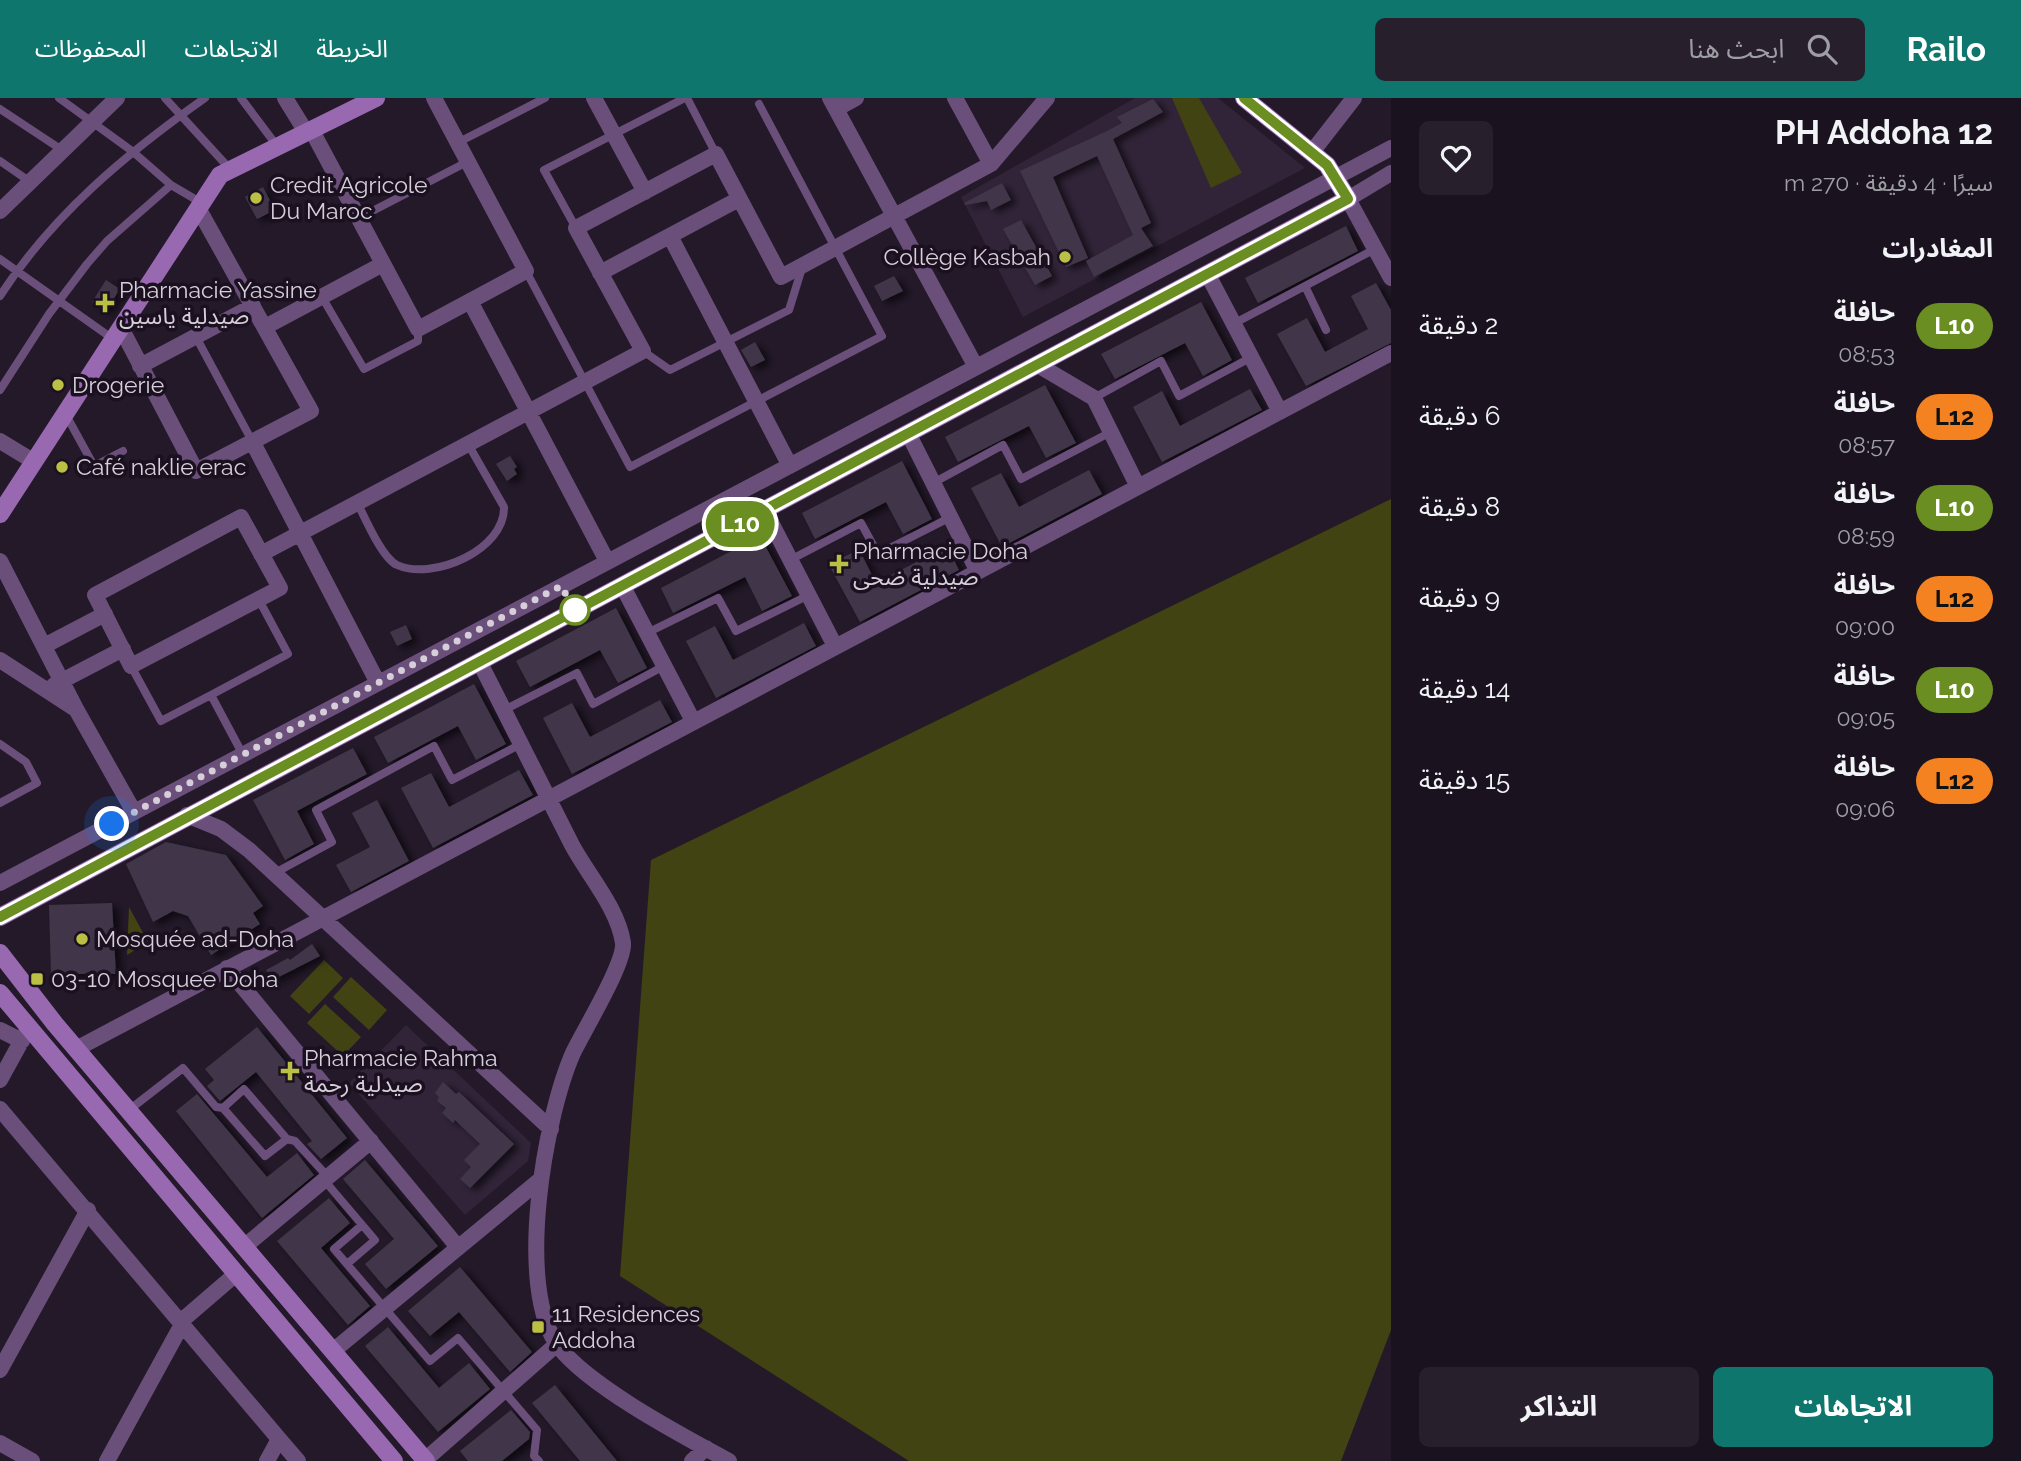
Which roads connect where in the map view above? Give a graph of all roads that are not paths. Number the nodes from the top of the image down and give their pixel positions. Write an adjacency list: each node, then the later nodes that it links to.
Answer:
1 (59, 98): 22 (lane)
2 (116, 98): 22 (street)
3 (165, 98): 21 (lane)
4 (205, 98): 21 (lane)
5 (241, 98): 26 (lane)
6 (285, 98): 23 (street)
7 (376, 98): 17 (street)
8 (434, 98): 25 (street)
9 (545, 98): 25 (lane)
10 (594, 98): 24 (street)
11 (686, 98): 24 (lane); 31 (lane)
12 (856, 98): 18 (street)
13 (955, 98): 34 (street)
14 (1047, 98): 34 (street)
15 (1244, 98): 30 (street)
16 (1354, 98): 30 (street)
17 (352, 103): 23 (street)
18 (833, 103): 46 (street)
19 (759, 104): 49 (lane)
20 (0, 109): 28 (lane)
21 (182, 115): 29 (lane); 35 (lane)
22 (92, 121): 28 (street); 29 (lane)
23 (309, 131): 26 (street); 45 (street)
24 (614, 134): 40 (street); 47 (lane)
25 (457, 143): 33 (street)
26 (276, 146): 35 (street)
27 (1391, 148): 37 (street)
28 (62, 150): 38 (street)
29 (132, 151): 39 (lane); 54 (lane)
30 (1312, 152): 37 (street)
31 (716, 154): 40 (street); 41 (street)
32 (0, 161): 38 (lane)
33 (467, 162): 45 (lane); 55 (street)
34 (990, 164): 46 (street)
35 (229, 168): 43 (street)
36 (1391, 173): 42 (street)
37 (1336, 176): 42 (street); 77 (street)
38 (29, 181): 44 (street)
39 (170, 185): 43 (lane); 62 (lane)
40 (645, 192): 47 (street)
41 (739, 199): 48 (street); 53 (street)
42 (1348, 199): 50 (street); 57 (street)
43 (199, 205): 64 (street); 69 (street)
44 (0, 211)
45 (359, 218): 52 (street)
46 (895, 218): 49 (street); 77 (street)
47 (576, 228): 56 (street)
48 (670, 236): 56 (street); 71 (street)
49 (835, 248): 53 (street); 81 (lane)
50 (1375, 249): 58 (street); 59 (lane)
51 (0, 259): 54 (lane)
52 (383, 264): 61 (street); 67 (street)
53 (803, 265): 71 (lane)
54 (18, 271): 60 (lane); 62 (lane)
55 (526, 271): 63 (street); 78 (lane)
56 (600, 273): 72 (street)
57 (1208, 275): 65 (street); 75 (street)
58 (1391, 278)
59 (1304, 286): 65 (lane); 68 (lane)
60 (0, 296)
61 (323, 297): 66 (street); 67 (lane)
62 (58, 301): 69 (lane); 79 (lane)
63 (470, 301): 67 (street); 82 (street)
64 (253, 306): 66 (street); 70 (street)
65 (1233, 324): 74 (street)
66 (265, 327): 88 (street)
67 (418, 329)
68 (1326, 330)
69 (117, 334): 76 (street); 83 (street)
70 (196, 337): 76 (street); 88 (lane)
71 (725, 343): 72 (lane); 81 (street)
72 (643, 351): 78 (street)
73 (1391, 353): 84 (street)
74 (1250, 358): 80 (lane); 84 (street)
75 (1038, 365): 80 (street); 85 (street)
76 (140, 366): 88 (street)
77 (976, 367): 92 (street)
78 (584, 382): 81 (lane); 82 (street)
79 (0, 390)
80 (1094, 398): 86 (street)
81 (755, 402): 92 (street)
82 (528, 411): 89 (street); 103 (street)
83 (65, 412): 90 (lane); 91 (street)
84 (1280, 412): 94 (street)
85 (908, 433): 93 (street); 96 (street)
86 (1109, 433): 93 (lane); 94 (street)
87 (0, 441): 91 (street)
88 (252, 442): 99 (street)
89 (468, 443): 95 (street); 95 (lane)
90 (123, 451)
91 (33, 461): 97 (street)
92 (790, 466): 103 (street)
93 (933, 483): 98 (street)
94 (1137, 485): 104 (street)
95 (357, 502): 99 (street)
96 (765, 511): 101 (street); 105 (street)
97 (0, 514)
98 (951, 517): 101 (lane); 104 (street)
99 (299, 533): 100 (street); 118 (street)
100 (261, 554): 107 (street); 108 (street)
101 (790, 560): 106 (street)
102 (0, 561): 110 (street)
103 (607, 561): 118 (street)
104 (977, 570): 111 (street)
105 (622, 585): 109 (street); 114 (street)
106 (809, 595): 109 (lane); 111 (street)
107 (259, 600): 115 (street); 120 (lane)
108 (106, 614): 110 (street); 112 (street)
109 (647, 633): 116 (street)
110 (44, 646): 117 (street)
111 (835, 646): 123 (street)
112 (123, 649): 115 (street); 117 (street)
113 (0, 660): 119 (street)
114 (479, 660): 122 (street); 130 (street)
115 (131, 666): 120 (lane)
116 (664, 667): 122 (lane); 123 (street)
117 (61, 681): 119 (street); 121 (street)
118 (378, 683): 126 (street)
119 (45, 689): 121 (street)
120 (211, 695): 126 (lane)
121 (76, 709): 129 (street)
122 (504, 710): 125 (street)
123 (693, 721): 127 (street)
124 (0, 744): 128 (lane)
125 (521, 744): 127 (street); 131 (lane)
126 (242, 752): 129 (street)
127 (549, 798): 134 (street); 145 (street)
128 (0, 803)
129 (134, 812): 132 (street)
130 (187, 816): 131 (street); 133 (street)
131 (273, 874): 134 (street)
132 (0, 883)
133 (0, 916)
134 (319, 918): 136 (street); 145 (street)
135 (0, 953): 140 (street)
136 (227, 968): 140 (street); 147 (street)
137 (0, 993): 139 (street)
138 (0, 1030): 139 (street)
139 (25, 1035): 141 (street); 155 (street)
140 (76, 1049): 144 (street)
141 (0, 1080)
142 (223, 1108): 144 (lane); 146 (lane); 146 (lane)
143 (0, 1109): 150 (street)
144 (128, 1110): 152 (street)
145 (551, 1129): 149 (street)
146 (287, 1139): 148 (lane)
147 (371, 1141): 148 (street); 153 (street)
148 (326, 1178): 151 (lane); 152 (street)
149 (540, 1180): 153 (street); 158 (street)
150 (88, 1210): 157 (street); 160 (street)
151 (362, 1225): 154 (lane); 154 (lane)
152 (245, 1246): 159 (street)
153 (457, 1246): 156 (street)
154 (346, 1264): 156 (lane)
155 (236, 1274): 157 (street); 169 (street)
156 (384, 1308): 159 (street); 161 (lane)
157 (182, 1324): 162 (street); 166 (street)
158 (556, 1345): 161 (street); 164 (street)
159 (334, 1351): 170 (street)
160 (0, 1370)
161 (504, 1391): 170 (street); 171 (lane)
162 (279, 1439): 167 (street); 168 (street)
163 (0, 1443): 165 (street)
164 (706, 1448): 172 (street); 173 (street)
165 (32, 1461)
166 (107, 1461)
167 (267, 1461)
168 (298, 1461)
169 (394, 1461)
170 (426, 1461)
171 (539, 1461)
172 (692, 1461)
173 (729, 1461)

